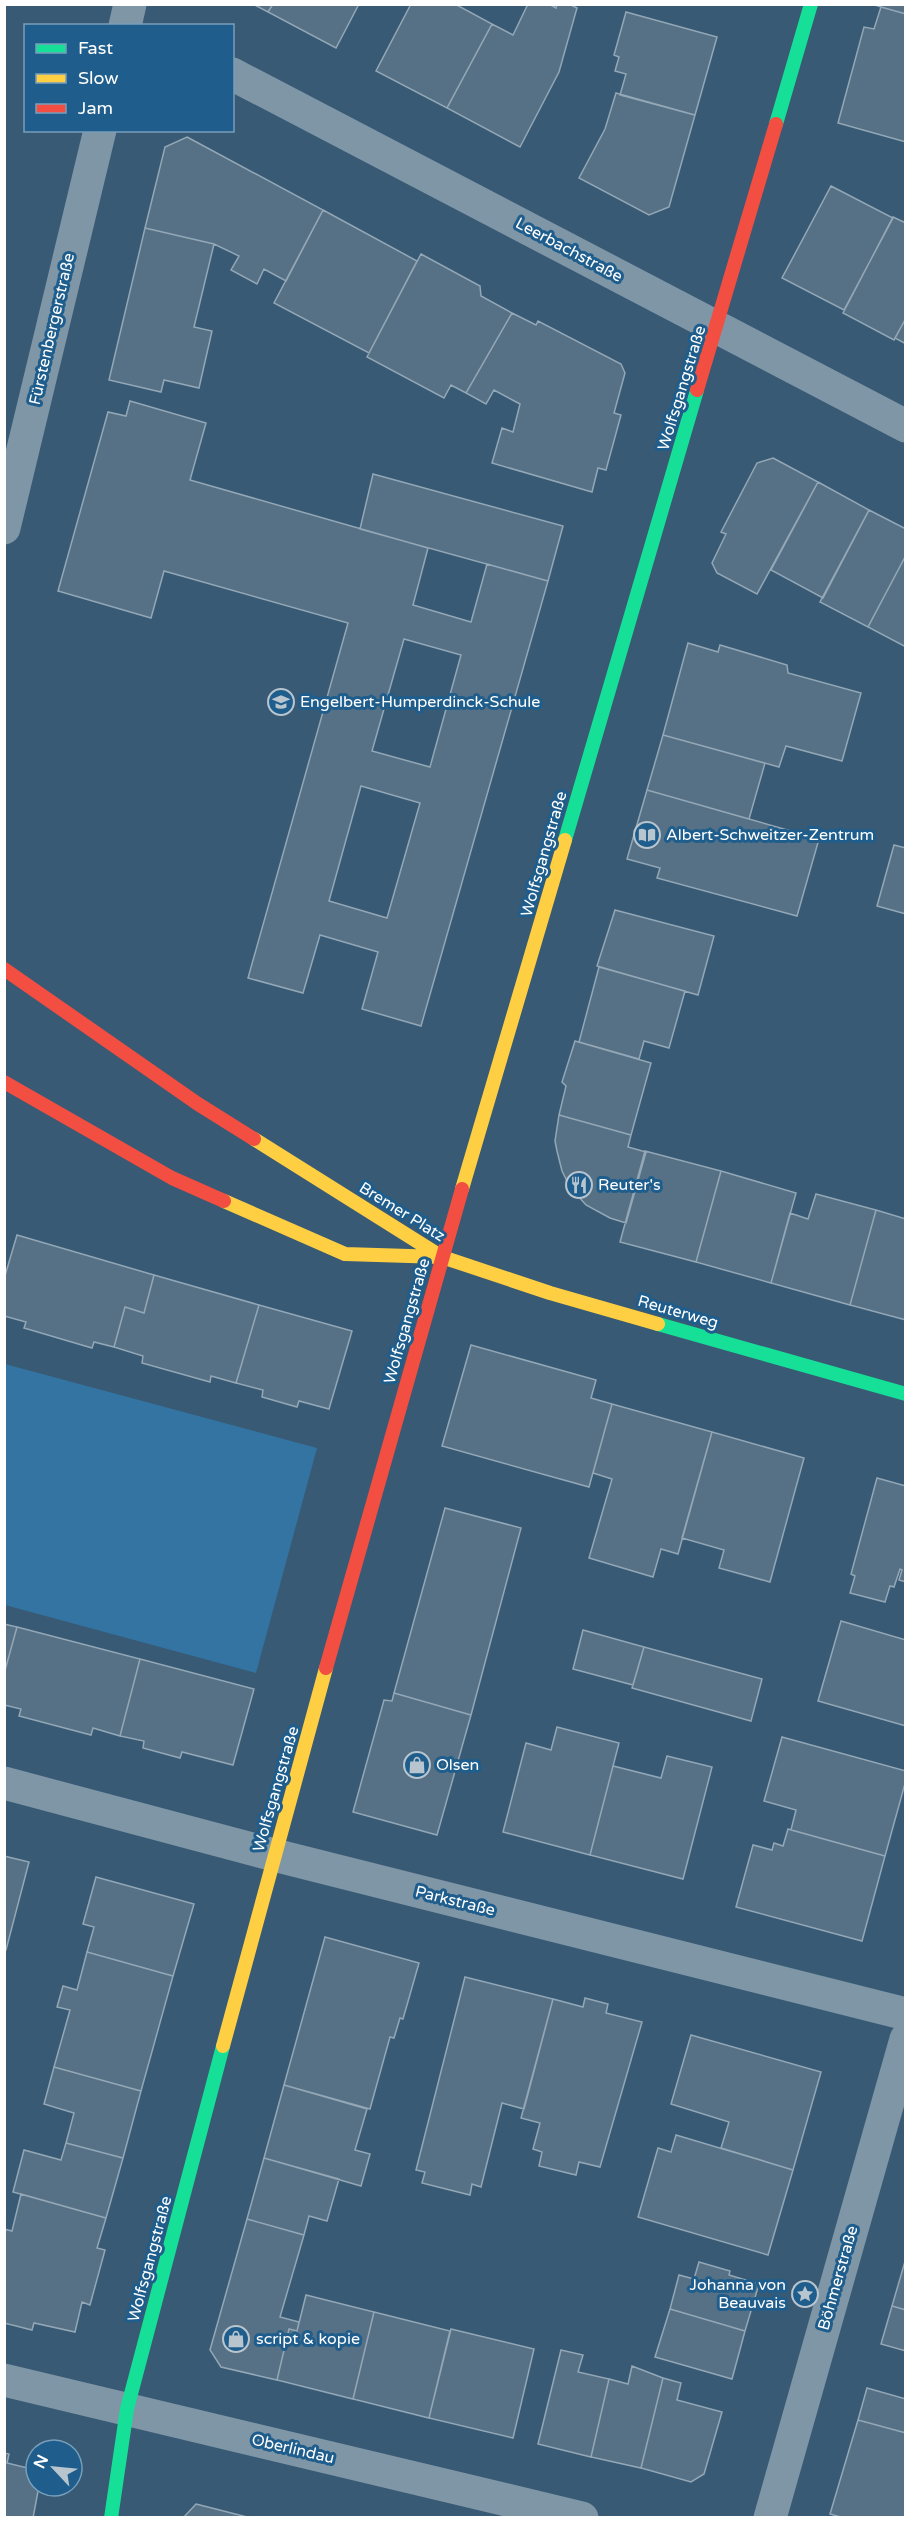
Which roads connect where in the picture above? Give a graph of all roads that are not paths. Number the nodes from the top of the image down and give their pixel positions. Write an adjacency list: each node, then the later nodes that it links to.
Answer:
1 (130, 4): 3 (street)
2 (812, 4): 6 (street, Wolfsgangstraße)
3 (125, 24)
4 (234, 75): 6 (street, Leerbachstraße)
5 (100, 132): 8 (street, Fürstenbergerstraße)
6 (718, 327): 7 (street, Leerbachstraße); 11 (street, Wolfsgangstraße)
7 (906, 426)
8 (4, 528)
9 (4, 969): 11 (street, Bremer Platz)
10 (4, 1082): 11 (street, Bremer Platz)
11 (442, 1257): 12 (street, Reuterweg); 14 (street, Wolfsgangstraße)
12 (906, 1394)
13 (4, 1783): 14 (street, Parkstraße)
14 (274, 1855): 15 (street, Parkstraße); 18 (street, Wolfsgangstraße)
15 (906, 2014)
16 (906, 2039): 21 (street, Böhmerstraße)
17 (4, 2380): 18 (street, Oberlindau)
18 (127, 2409): 19 (street, Wolfsgangstraße); 20 (street, Oberlindau)
19 (111, 2517)
20 (582, 2517)
21 (770, 2517)

